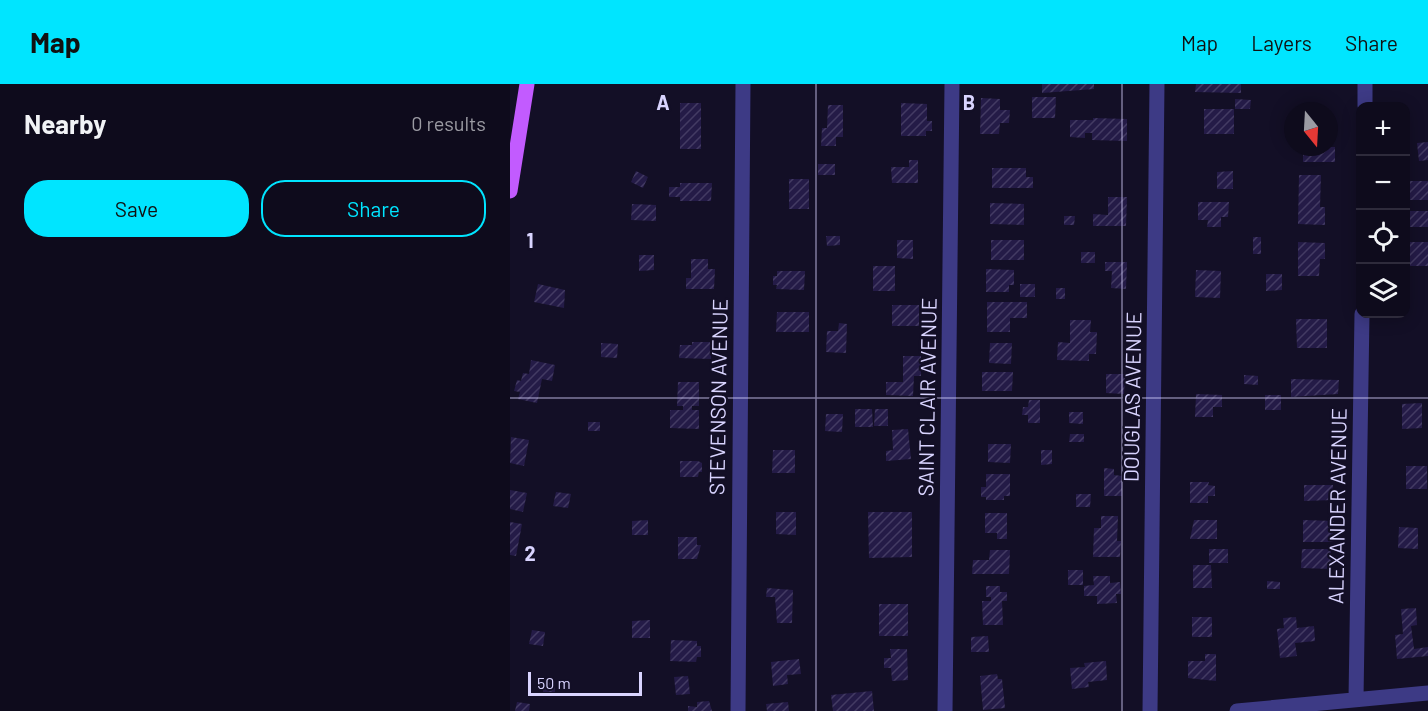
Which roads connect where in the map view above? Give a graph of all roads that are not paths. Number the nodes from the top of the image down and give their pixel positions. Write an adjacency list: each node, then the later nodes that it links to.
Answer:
1 (527, 84): 7 (main road)
2 (743, 84): 11 (street, STEVENSON AVENUE)
3 (952, 84): 12 (street, SAINT CLAIR AVENUE)
4 (1157, 84): 13 (street, DOUGLAS AVENUE)
5 (1365, 84): 6 (street)
6 (1365, 102)
7 (510, 191)
8 (1362, 318): 10 (street, ALEXANDER AVENUE)
9 (1428, 693): 10 (street)
10 (1356, 699): 14 (street)
11 (738, 711)
12 (945, 711)
13 (1150, 711)
14 (1237, 711)

